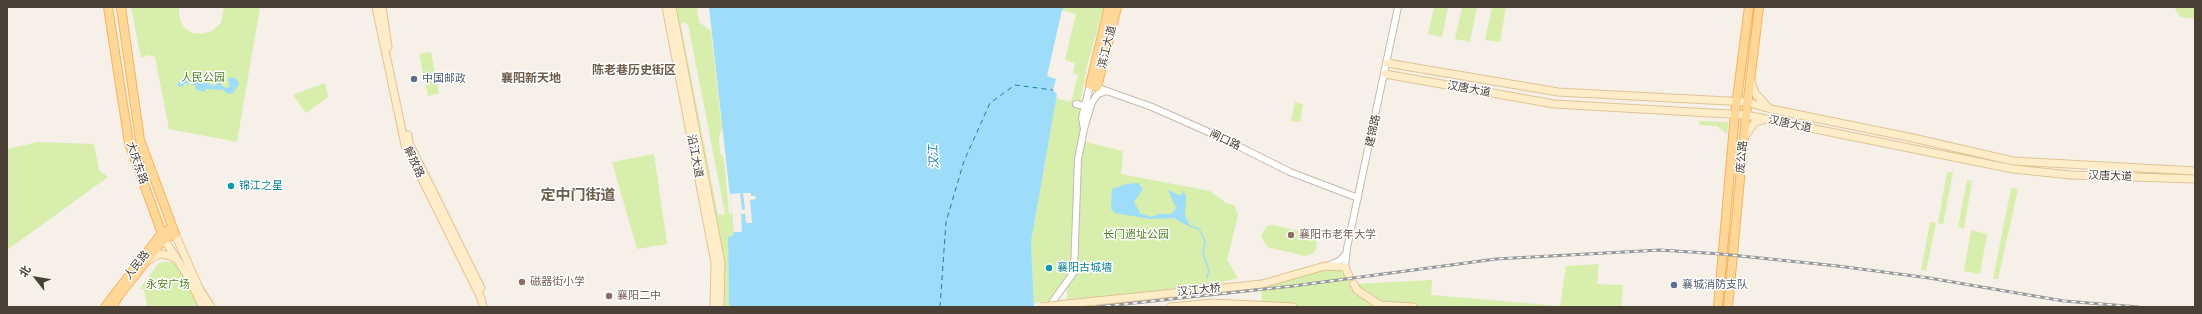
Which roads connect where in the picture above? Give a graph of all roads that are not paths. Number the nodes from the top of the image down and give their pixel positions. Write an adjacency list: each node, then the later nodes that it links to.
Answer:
1 (108, 7): 34 (main road, 大庆东路)
2 (121, 7): 35 (main road, 大庆东路)
3 (376, 7): 48 (main road, 解放路)
4 (382, 7): 49 (main road, 解放路)
5 (666, 7): 50 (main road, 沿江大道)
6 (672, 7): 51 (main road, 沿江大道)
7 (1110, 7): 15 (main road, 滨江大道)
8 (1117, 7): 15 (main road, 滨江大道)
9 (1398, 7): 12 (street, 建锦路)
10 (1749, 7): 16 (main road, 庞公路)
11 (1759, 7): 14 (main road, 庞公路)
12 (1387, 63): 13 (street, 建锦路); 18 (main road, 汉唐大道)
13 (1385, 74): 24 (main road, 汉唐大道); 33 (street, 建锦路)
14 (1750, 79): 20 (main road, 庞公路); 23 (main road)
15 (1093, 86): 17 (street, 闸口路); 22 (street)
16 (1739, 88): 18 (main road); 19 (main road, 庞公路)
17 (1110, 91): 28 (street); 33 (street, 闸口路)
18 (1727, 101): 19 (main road, 汉唐大道)
19 (1738, 101): 20 (main road, 汉唐大道); 25 (main road, 庞公路)
20 (1747, 102): 23 (main road, 汉唐大道); 26 (main road, 庞公路)
21 (1076, 104): 22 (street)
22 (1085, 106): 28 (street)
23 (1771, 110): 31 (main road, 汉唐大道)
24 (1725, 114): 25 (main road, 汉唐大道); 29 (main road)
25 (1735, 114): 26 (main road, 汉唐大道); 29 (main road, 庞公路)
26 (1746, 115): 27 (main road, 汉唐大道); 30 (main road, 庞公路)
27 (1770, 120): 30 (main road); 32 (main road, 汉唐大道)
28 (1084, 129): 53 (street)
29 (1734, 130): 57 (main road, 庞公路)
30 (1743, 140): 58 (main road, 庞公路)
31 (2195, 170)
32 (2195, 179)
33 (1358, 198): 37 (street, 建锦路)
34 (153, 210): 36 (main road, 大庆东路); 38 (main road)
35 (174, 231): 36 (main road, 人民路); 47 (main road, 大庆东路)
36 (163, 236): 38 (main road, 人民路); 39 (main road, 大庆东路)
37 (1346, 254): 40 (street); 41 (street, 建锦路)
38 (146, 258): 39 (main road); 44 (main road, 人民路); 45 (main road, 人民路)
39 (178, 260): 46 (main road, 大庆东路)
40 (1325, 266): 41 (main road, 汉江大桥); 52 (main road, 汉江大桥, bridge)
41 (1345, 267): 42 (main road)
42 (1350, 276)
43 (1354, 284): 56 (main road)
44 (105, 307)
45 (112, 307)
46 (203, 307)
47 (211, 307)
48 (483, 307)
49 (487, 307)
50 (714, 307)
51 (720, 307)
52 (1041, 307)
53 (1052, 307)
54 (1170, 307): 55 (main road, 汉江大桥)
55 (1293, 307)
56 (1413, 307)
57 (1718, 307)
58 (1728, 307)

